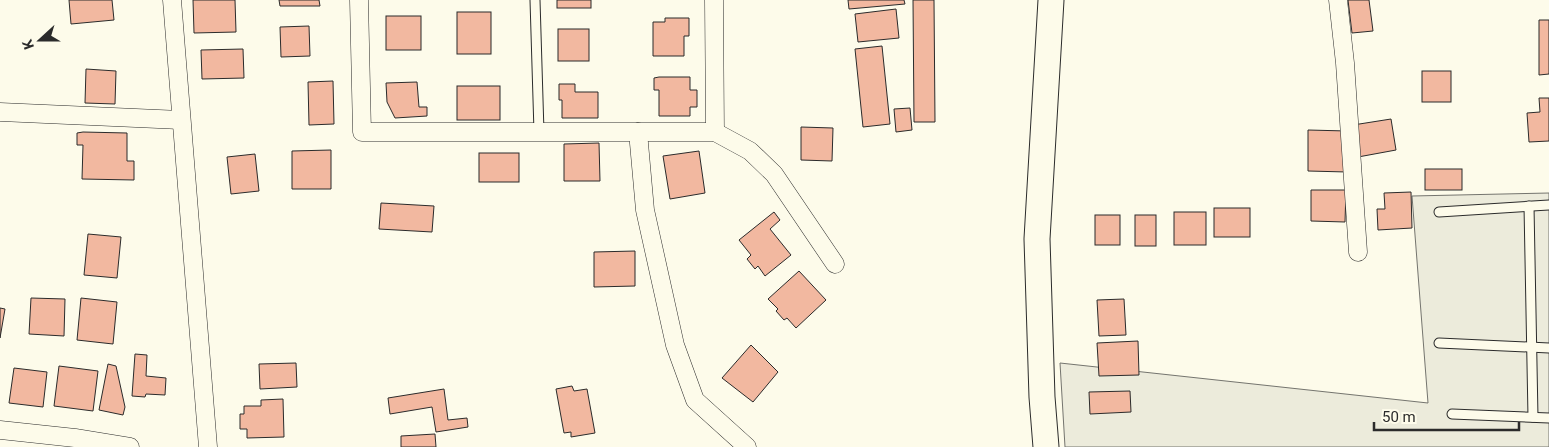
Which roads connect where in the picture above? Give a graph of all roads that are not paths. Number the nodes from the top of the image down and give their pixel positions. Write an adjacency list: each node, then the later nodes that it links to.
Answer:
1 (172, 0): 8 (street)
2 (359, 0): 9 (street)
3 (535, 0): 9 (lane)
4 (714, 0): 11 (street)
5 (1051, 0): 27 (street)
6 (1338, 0): 15 (street)
7 (0, 112): 8 (street)
8 (181, 120): 25 (street)
9 (539, 132): 10 (street)
10 (638, 132): 11 (street); 26 (street)
11 (715, 132): 16 (street)
12 (1549, 205): 13 (lane)
13 (1529, 206): 14 (lane); 18 (lane)
14 (1439, 212)
15 (1358, 252)
16 (835, 264)
17 (1439, 343): 18 (lane)
18 (1532, 347): 19 (lane); 21 (lane)
19 (1549, 348)
20 (1452, 414): 21 (lane)
21 (1533, 417): 22 (lane)
22 (1549, 418)
23 (0, 430): 24 (street)
24 (130, 447)
25 (208, 447)
26 (747, 447)
27 (1046, 447)

